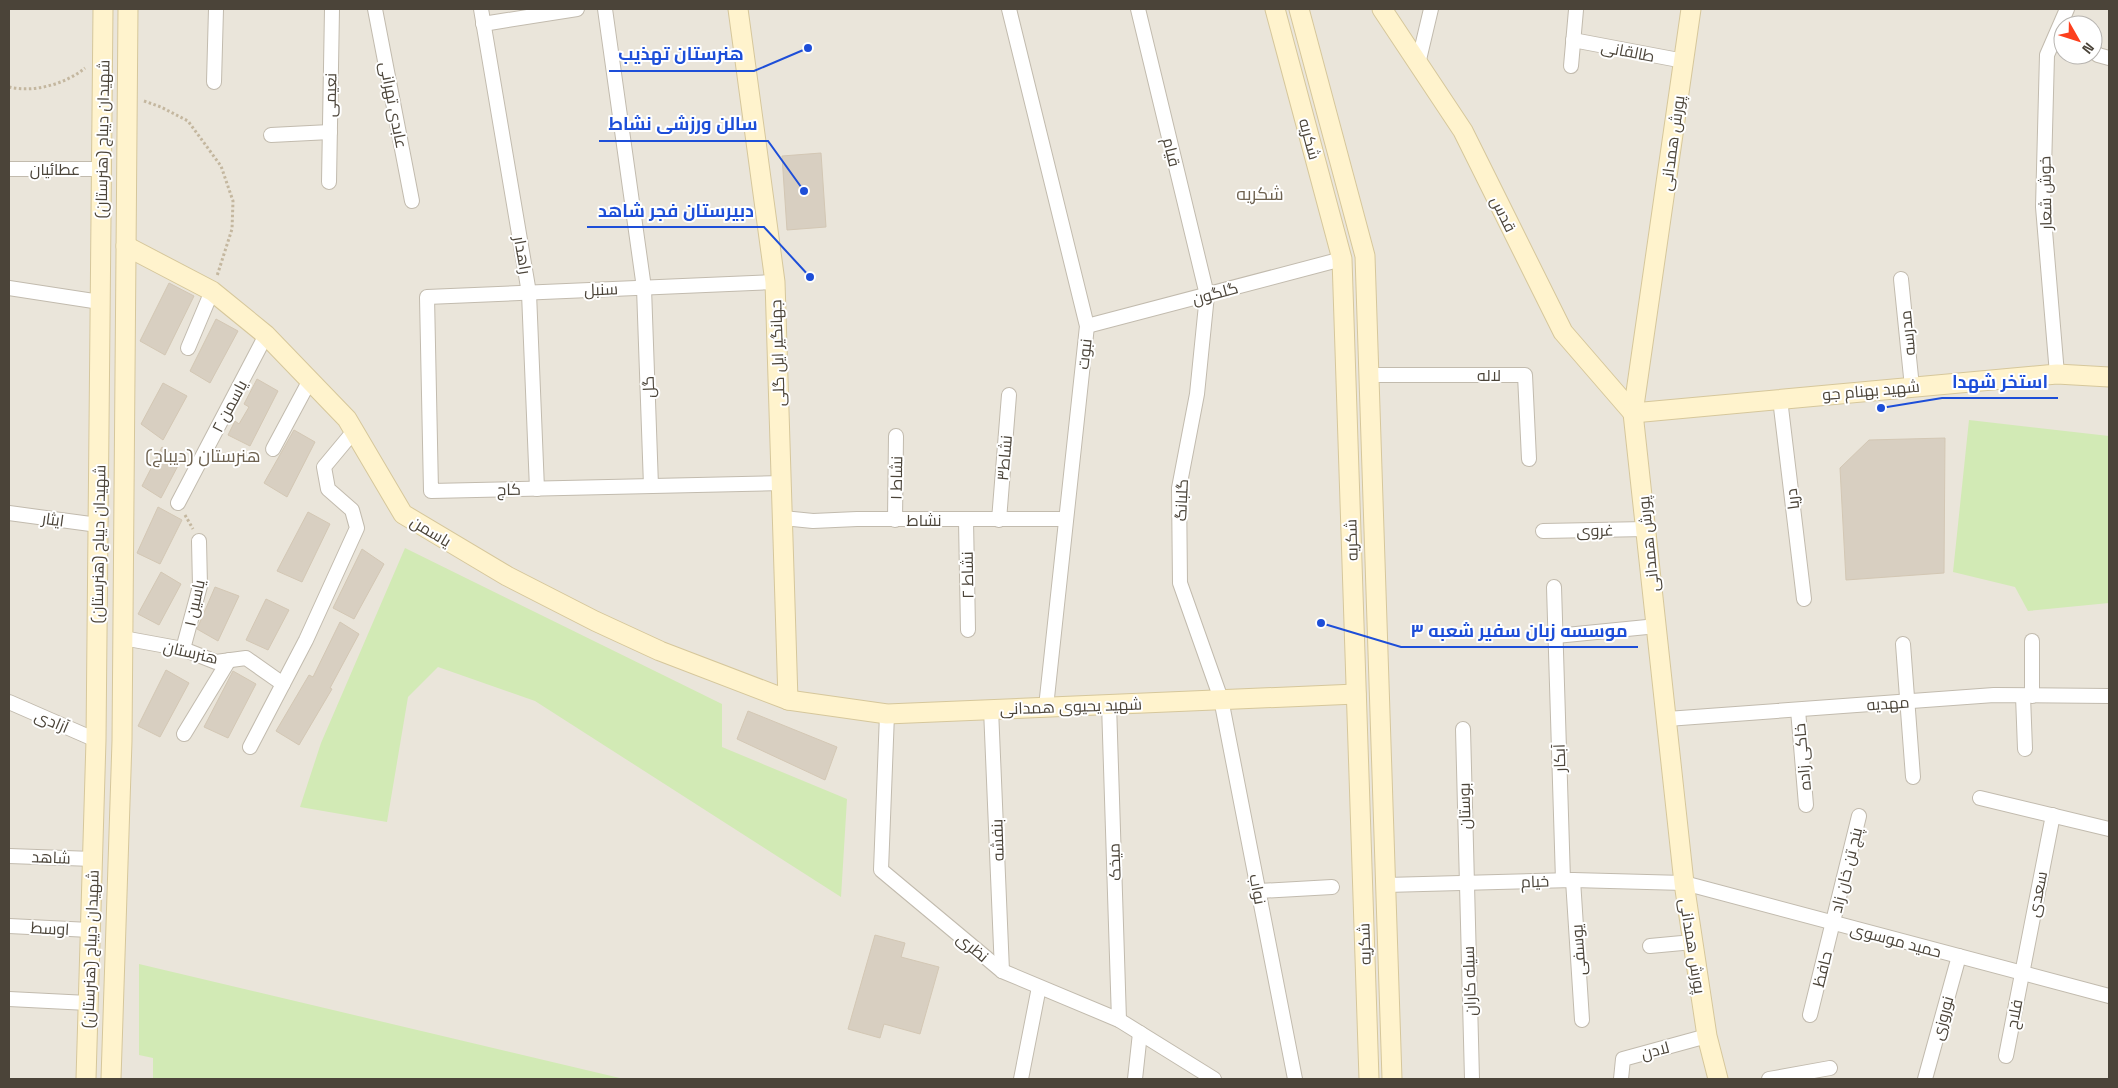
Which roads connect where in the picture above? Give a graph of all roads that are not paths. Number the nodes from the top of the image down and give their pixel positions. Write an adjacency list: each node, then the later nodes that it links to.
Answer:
1 (103, 9): 28 (main road, شهیدان دیباج (هنرستان))
2 (128, 9): 31 (main road, شهیدان دیباج (هنرستان))
3 (216, 9): 24 (street)
4 (332, 9): 25 (street, نعیمی)
5 (375, 9): 30 (street, عابدی تهرانی)
6 (481, 9): 19 (street, راهدار)
7 (577, 9): 19 (street)
8 (605, 9): 36 (street, گل)
9 (738, 9): 34 (main road, جهانگیر ایل گلی)
10 (1009, 9): 42 (street, نبوت)
11 (1138, 9): 39 (street, قیام)
12 (1275, 9): 32 (main road, شکریه)
13 (1299, 9): 46 (main road, شکریه)
14 (1382, 9): 22 (main road, قدس)
15 (1431, 9): 22 (street)
16 (1692, 9): 21 (main road, پورش همدانی)
17 (1576, 10): 20 (street)
18 (2065, 14): 45 (street, خوش شعار)
19 (483, 24): 38 (street, راهدار)
20 (1573, 40): 21 (street, طالقانی); 23 (street)
21 (1684, 61): 52 (main road, پورش همدانی)
22 (1418, 64): 52 (main road, قدس)
23 (1571, 66)
24 (214, 82)
25 (330, 132): 26 (street); 29 (street, نعیمی)
26 (271, 135)
27 (9, 168): 28 (street, عطائیان)
28 (101, 169): 41 (main road, شهیدان دیباج (هنرستان))
29 (328, 182)
30 (412, 201)
31 (126, 246): 37 (main road, یاسمن); 76 (main road, شهیدان دیباج (هنرستان))
32 (1342, 259): 39 (street, گلگون); 82 (main road, شکریه)
33 (1901, 279): 49 (street, مدرسه)
34 (775, 282): 36 (street, سنبل); 57 (main road, جهانگیر ایل گلی)
35 (9, 288): 41 (street)
36 (644, 288): 38 (street, سنبل); 58 (street, گل)
37 (212, 291): 43 (main road, یاسمن); 44 (street)
38 (529, 292): 40 (street, سنبل); 59 (street, راهدار)
39 (1207, 295): 42 (street, گلگون); 85 (street, گلبانگ)
40 (427, 297): 59 (street, کاج)
41 (100, 302): 67 (main road, شهیدان دیباج (هنرستان))
42 (1087, 326): 63 (street, نبوت)
43 (266, 335): 48 (main road, یاسمن); 60 (street, یاسمن ۲)
44 (188, 348)
45 (2057, 374): 47 (main road, شهید بهنام جو); 49 (main road, شهید بهنام جو)
46 (1369, 375): 56 (street, لاله); 112 (main road, شکریه)
47 (2109, 377)
48 (310, 380): 53 (main road, یاسمن); 55 (street)
49 (1912, 387): 51 (main road, شهید بهنام جو)
50 (1009, 395): 66 (street, نشاط۳)
51 (1780, 399): 52 (main road, شهید بهنام جو); 72 (street, دریا)
52 (1632, 412): 68 (main road, پورش همدانی)
53 (354, 431): 81 (street); 86 (main road, یاسمن)
54 (896, 436): 64 (street, نشاط ۱)
55 (273, 449)
56 (1529, 459)
57 (782, 483): 58 (street, کاج); 62 (main road, جهانگیر ایل گلی)
58 (651, 486): 59 (street, کاج)
59 (537, 488)
60 (178, 503)
61 (9, 513): 67 (street, ایثار)
62 (783, 518): 64 (street, نشاط); 86 (main road, جهانگیر ایل گلی)
63 (1066, 519): 66 (street, نشاط); 90 (street, نبوت)
64 (895, 520): 65 (street, نشاط)
65 (966, 520): 66 (street, نشاط); 74 (street, نشاط ۲)
66 (999, 520)
67 (98, 525): 97 (main road, شهیدان دیباج (هنرستان))
68 (1646, 529): 69 (street, غروی); 73 (main road, پورش همدانی)
69 (1543, 531)
70 (199, 541): 79 (street, یاسین ۱)
71 (1554, 587): 75 (street, آبکار)
72 (1804, 599)
73 (1657, 626): 75 (street); 94 (main road, پورش همدانی)
74 (968, 630)
75 (1556, 636): 109 (street, آبکار)
76 (123, 638): 79 (street, هنرستان); 98 (main road, شهیدان دیباج (هنرستان))
77 (2032, 641): 83 (street)
78 (1903, 644): 88 (street)
79 (183, 649): 80 (street, هنرستان)
80 (229, 660): 81 (street, هنرستان); 96 (street)
81 (283, 684): 99 (street)
82 (1356, 694): 85 (main road, شهید یحیوی همدانی); 140 (main road, شکریه)
83 (2028, 696): 84 (street, مهدیه); 88 (street, مهدیه); 100 (street)
84 (2109, 696)
85 (1222, 699): 89 (main road, شهید یحیوی همدانی); 114 (street, نواب)
86 (788, 700): 93 (main road, شهید یحیوی همدانی)
87 (9, 702): 97 (street, آزادی)
88 (1906, 702): 92 (street, مهدیه); 101 (street)
89 (1109, 704): 90 (main road, شهید یحیوی همدانی); 128 (street, میخک)
90 (1046, 707): 91 (main road, شهید یحیوی همدانی)
91 (991, 709): 93 (main road, شهید یحیوی همدانی); 121 (street, بنفشه)
92 (1798, 710): 94 (street, مهدیه); 103 (street, خاکی زاده)
93 (887, 714): 121 (street, نظری)
94 (1667, 719): 111 (main road, پورش همدانی)
95 (1463, 729): 110 (street, بوستان)
96 (184, 734)
97 (96, 740): 98 (main road); 108 (main road, شهیدان دیباج (هنرستان))
98 (122, 741): 135 (main road, شهیدان دیباج (هنرستان))
99 (250, 747)
100 (2025, 749)
101 (1913, 777)
102 (1980, 798): 104 (street)
103 (1806, 805)
104 (2053, 815): 106 (street); 122 (street, سعدی)
105 (1859, 816): 115 (street, پنج تن خان زاد)
106 (2109, 829)
107 (9, 856): 108 (street, شاهد)
108 (93, 859): 117 (main road, شهیدان دیباج (هنرستان))
109 (1568, 880): 110 (street, خیام); 111 (street, خیام); 129 (street, یوسفی)
110 (1465, 883): 112 (street, خیام); 142 (street, سیله کاران)
111 (1684, 883): 115 (street, حمید موسوی); 118 (main road, پورش همدانی)
112 (1386, 885): 141 (main road, شکریه)
113 (1332, 888): 114 (street)
114 (1259, 891): 139 (street, نواب)
115 (1833, 923): 120 (street, حمید موسوی); 127 (street, حافظ)
116 (9, 926): 117 (street, اوسط)
117 (90, 930): 126 (main road, شهیدان دیباج (هنرستان))
118 (1693, 942): 119 (street); 131 (main road, پورش همدانی)
119 (1650, 946)
120 (1959, 956): 122 (street, حمید موسوی); 146 (street, نوروزی)
121 (1002, 971): 123 (street, نظری)
122 (2022, 973): 124 (street, حمید موسوی); 132 (street, فلاح)
123 (1039, 987): 128 (street, نظری); 136 (street)
124 (2109, 996)
125 (9, 999): 126 (street)
126 (88, 1003): 134 (main road, شهیدان دیباج (هنرستان))
127 (1810, 1016)
128 (1119, 1020): 130 (street, نظری)
129 (1582, 1020)
130 (1140, 1033): 137 (street); 138 (street, نظری)
131 (1707, 1036): 143 (street, لادن); 144 (main road, پورش همدانی)
132 (2006, 1056)
133 (1830, 1068): 145 (street)
134 (86, 1079)
135 (111, 1079)
136 (1021, 1079)
137 (1135, 1079)
138 (1214, 1079)
139 (1295, 1079)
140 (1369, 1079)
141 (1392, 1079)
142 (1472, 1079)
143 (1621, 1079)
144 (1718, 1079)
145 (1769, 1079)
146 (1925, 1079)

